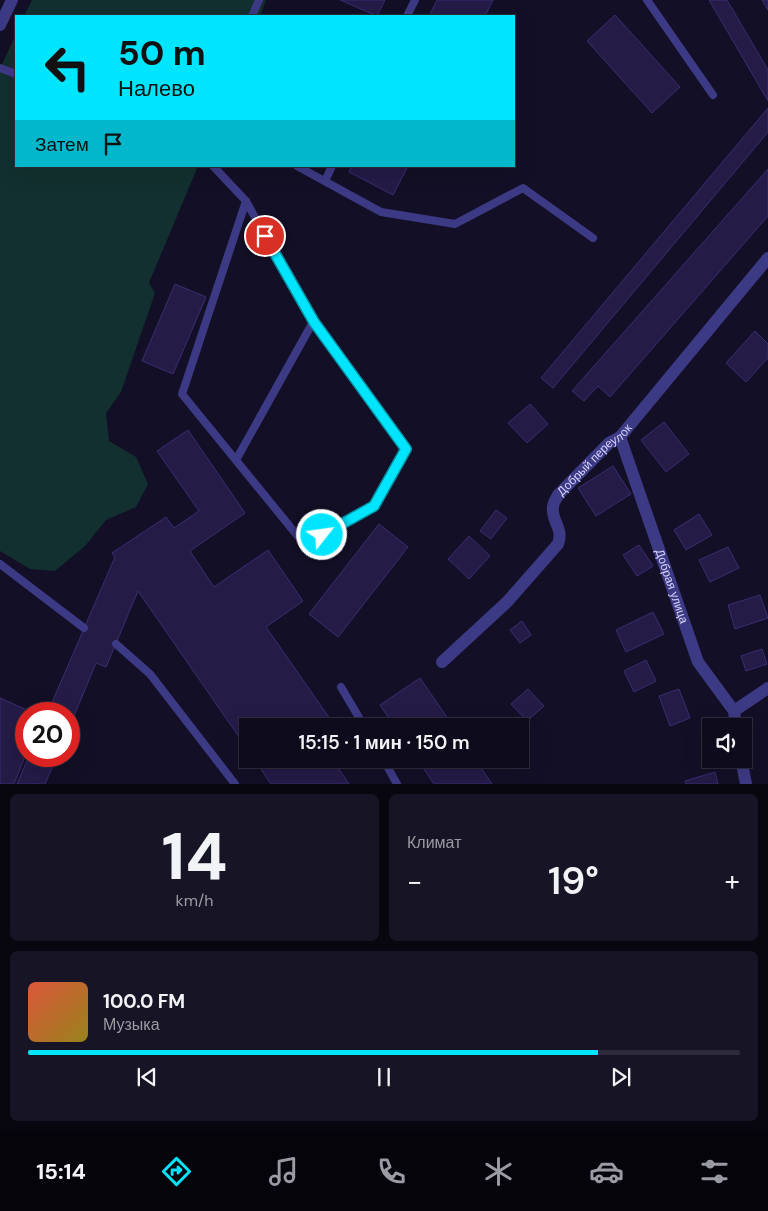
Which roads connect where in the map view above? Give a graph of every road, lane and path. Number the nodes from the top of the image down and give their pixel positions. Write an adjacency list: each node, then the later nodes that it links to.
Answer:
1 (12, 0): 7 (street)
2 (259, 0): 5 (lane)
3 (415, 0): 6 (lane)
4 (647, 0): 10 (lane)
5 (252, 15)
6 (408, 15)
7 (0, 25)
8 (0, 68): 9 (lane)
9 (15, 74)
10 (713, 95)
11 (214, 167): 15 (lane)
12 (299, 167): 14 (lane)
13 (332, 167): 14 (lane)
14 (325, 182): 16 (lane)
15 (246, 202): 18 (lane); 20 (lane)
16 (593, 238)
17 (768, 258): 19 (street, Добрый переулок)
18 (314, 322): 20 (lane); 20 (lane)
19 (620, 437): 24 (street, Добрый переулок); 27 (street, Добрая улица)
20 (236, 460)
21 (0, 564): 22 (lane)
22 (84, 628)
23 (116, 644): 32 (lane)
24 (442, 662)
25 (341, 687): 28 (lane)
26 (768, 688): 27 (street)
27 (734, 711): 29 (street, Добрая улица)
28 (359, 718)
29 (735, 718)
30 (388, 768): 33 (lane)
31 (743, 768): 34 (street)
32 (235, 784)
33 (397, 784)
34 (746, 784)

